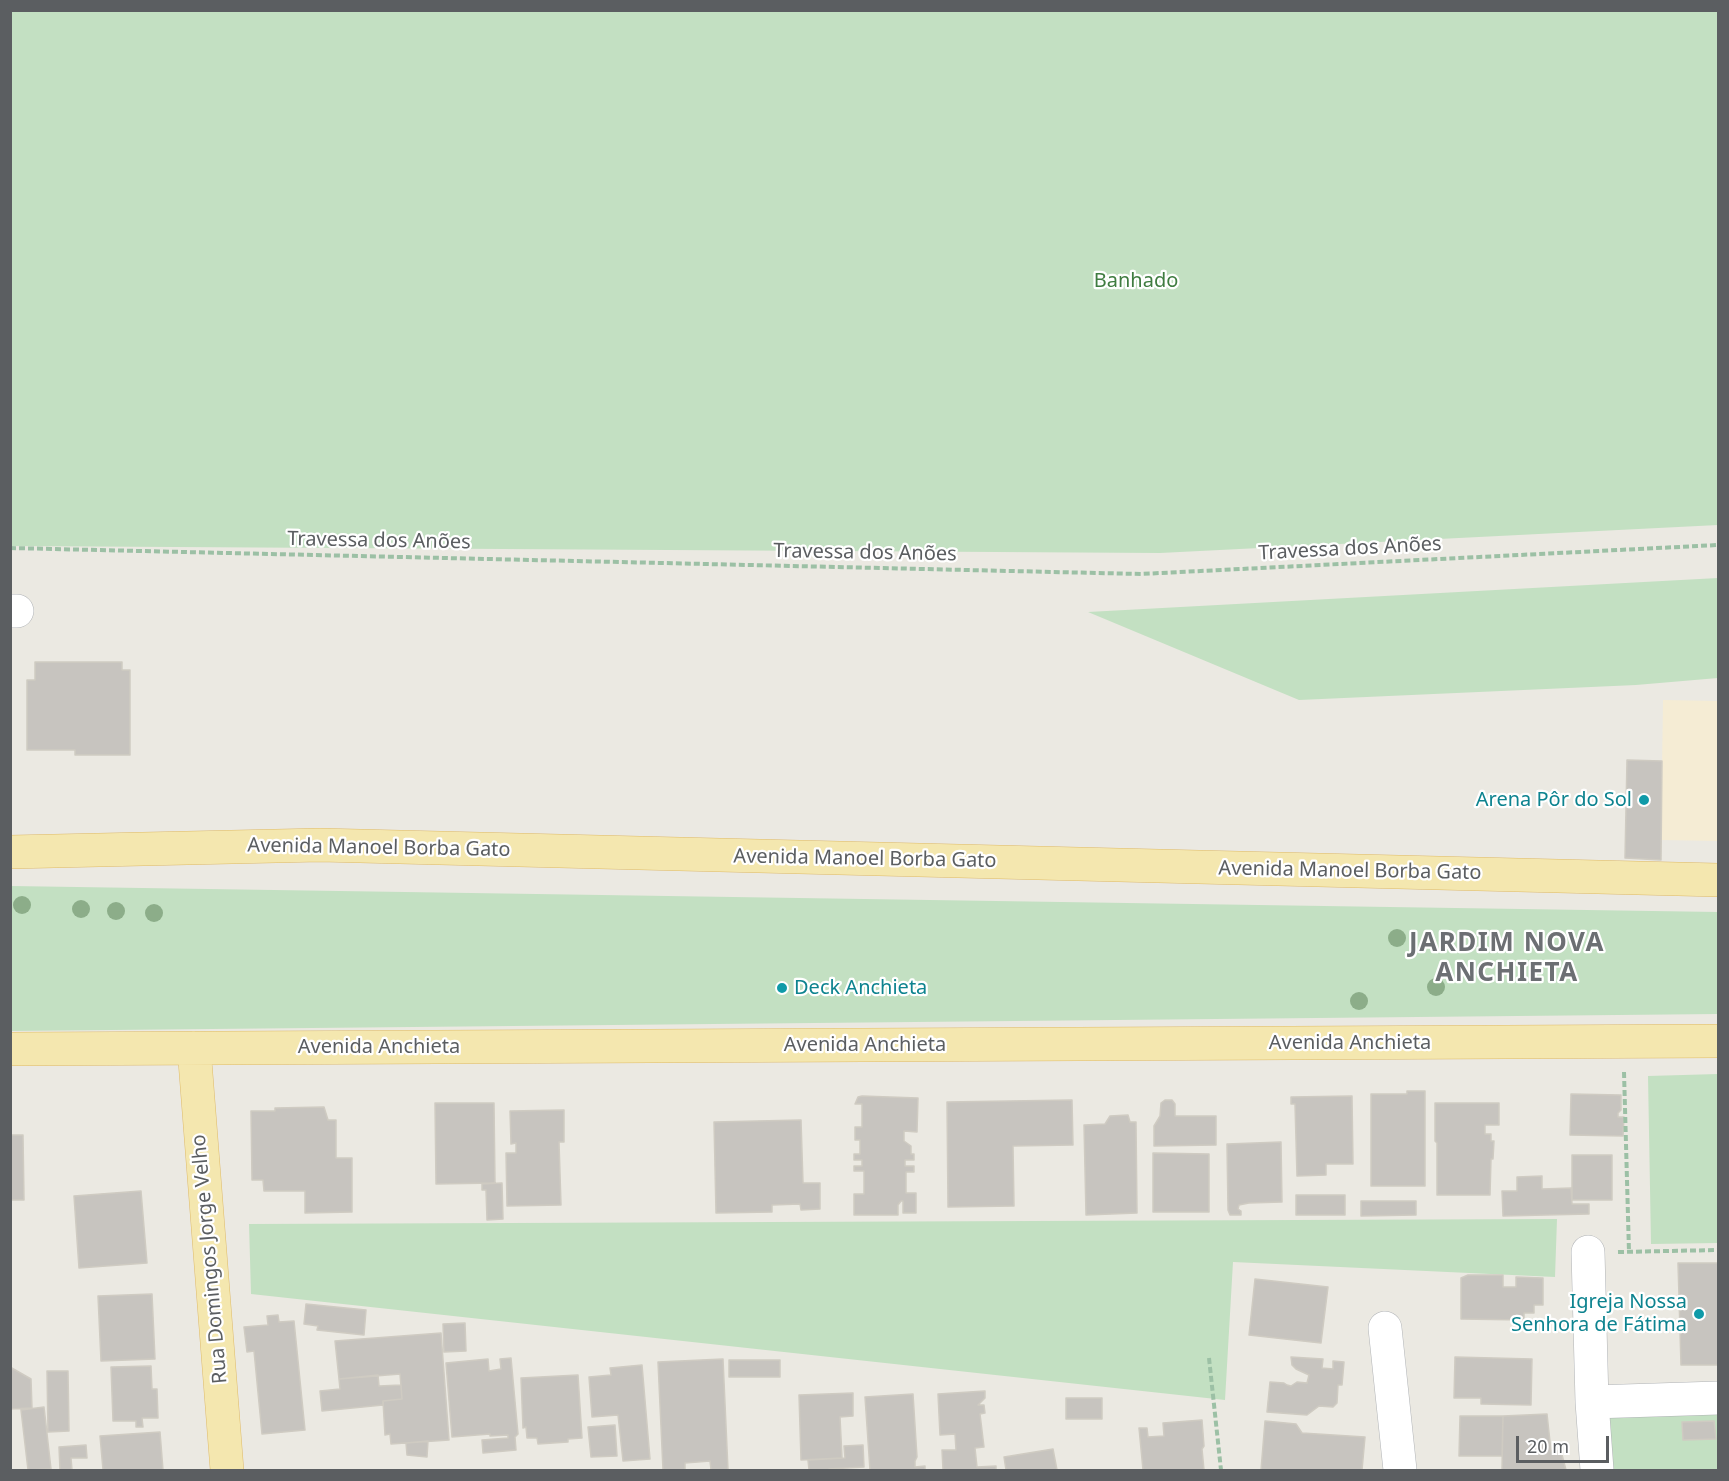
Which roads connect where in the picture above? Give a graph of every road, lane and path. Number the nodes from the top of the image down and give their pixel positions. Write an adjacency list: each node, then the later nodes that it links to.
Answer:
1 (1719, 545): 2 (path, Travessa dos Anões)
2 (10, 548)
3 (10, 852): 4 (main road, Avenida Manoel Borba Gato)
4 (1719, 880)
5 (1719, 1041): 6 (main road, Avenida Anchieta)
6 (1623, 1042): 7 (main road, Avenida Anchieta); 11 (path)
7 (194, 1048): 8 (main road, Avenida Anchieta); 16 (main road, Rua Domingos Jorge Velho)
8 (10, 1049)
9 (1719, 1250): 11 (path)
10 (1588, 1252): 11 (path); 15 (street)
11 (1629, 1252)
12 (1385, 1328): 18 (street)
13 (1209, 1358): 17 (path)
14 (1719, 1398): 15 (street)
15 (1592, 1402): 19 (street)
16 (227, 1470)
17 (1221, 1470)
18 (1400, 1470)
19 (1597, 1470)

